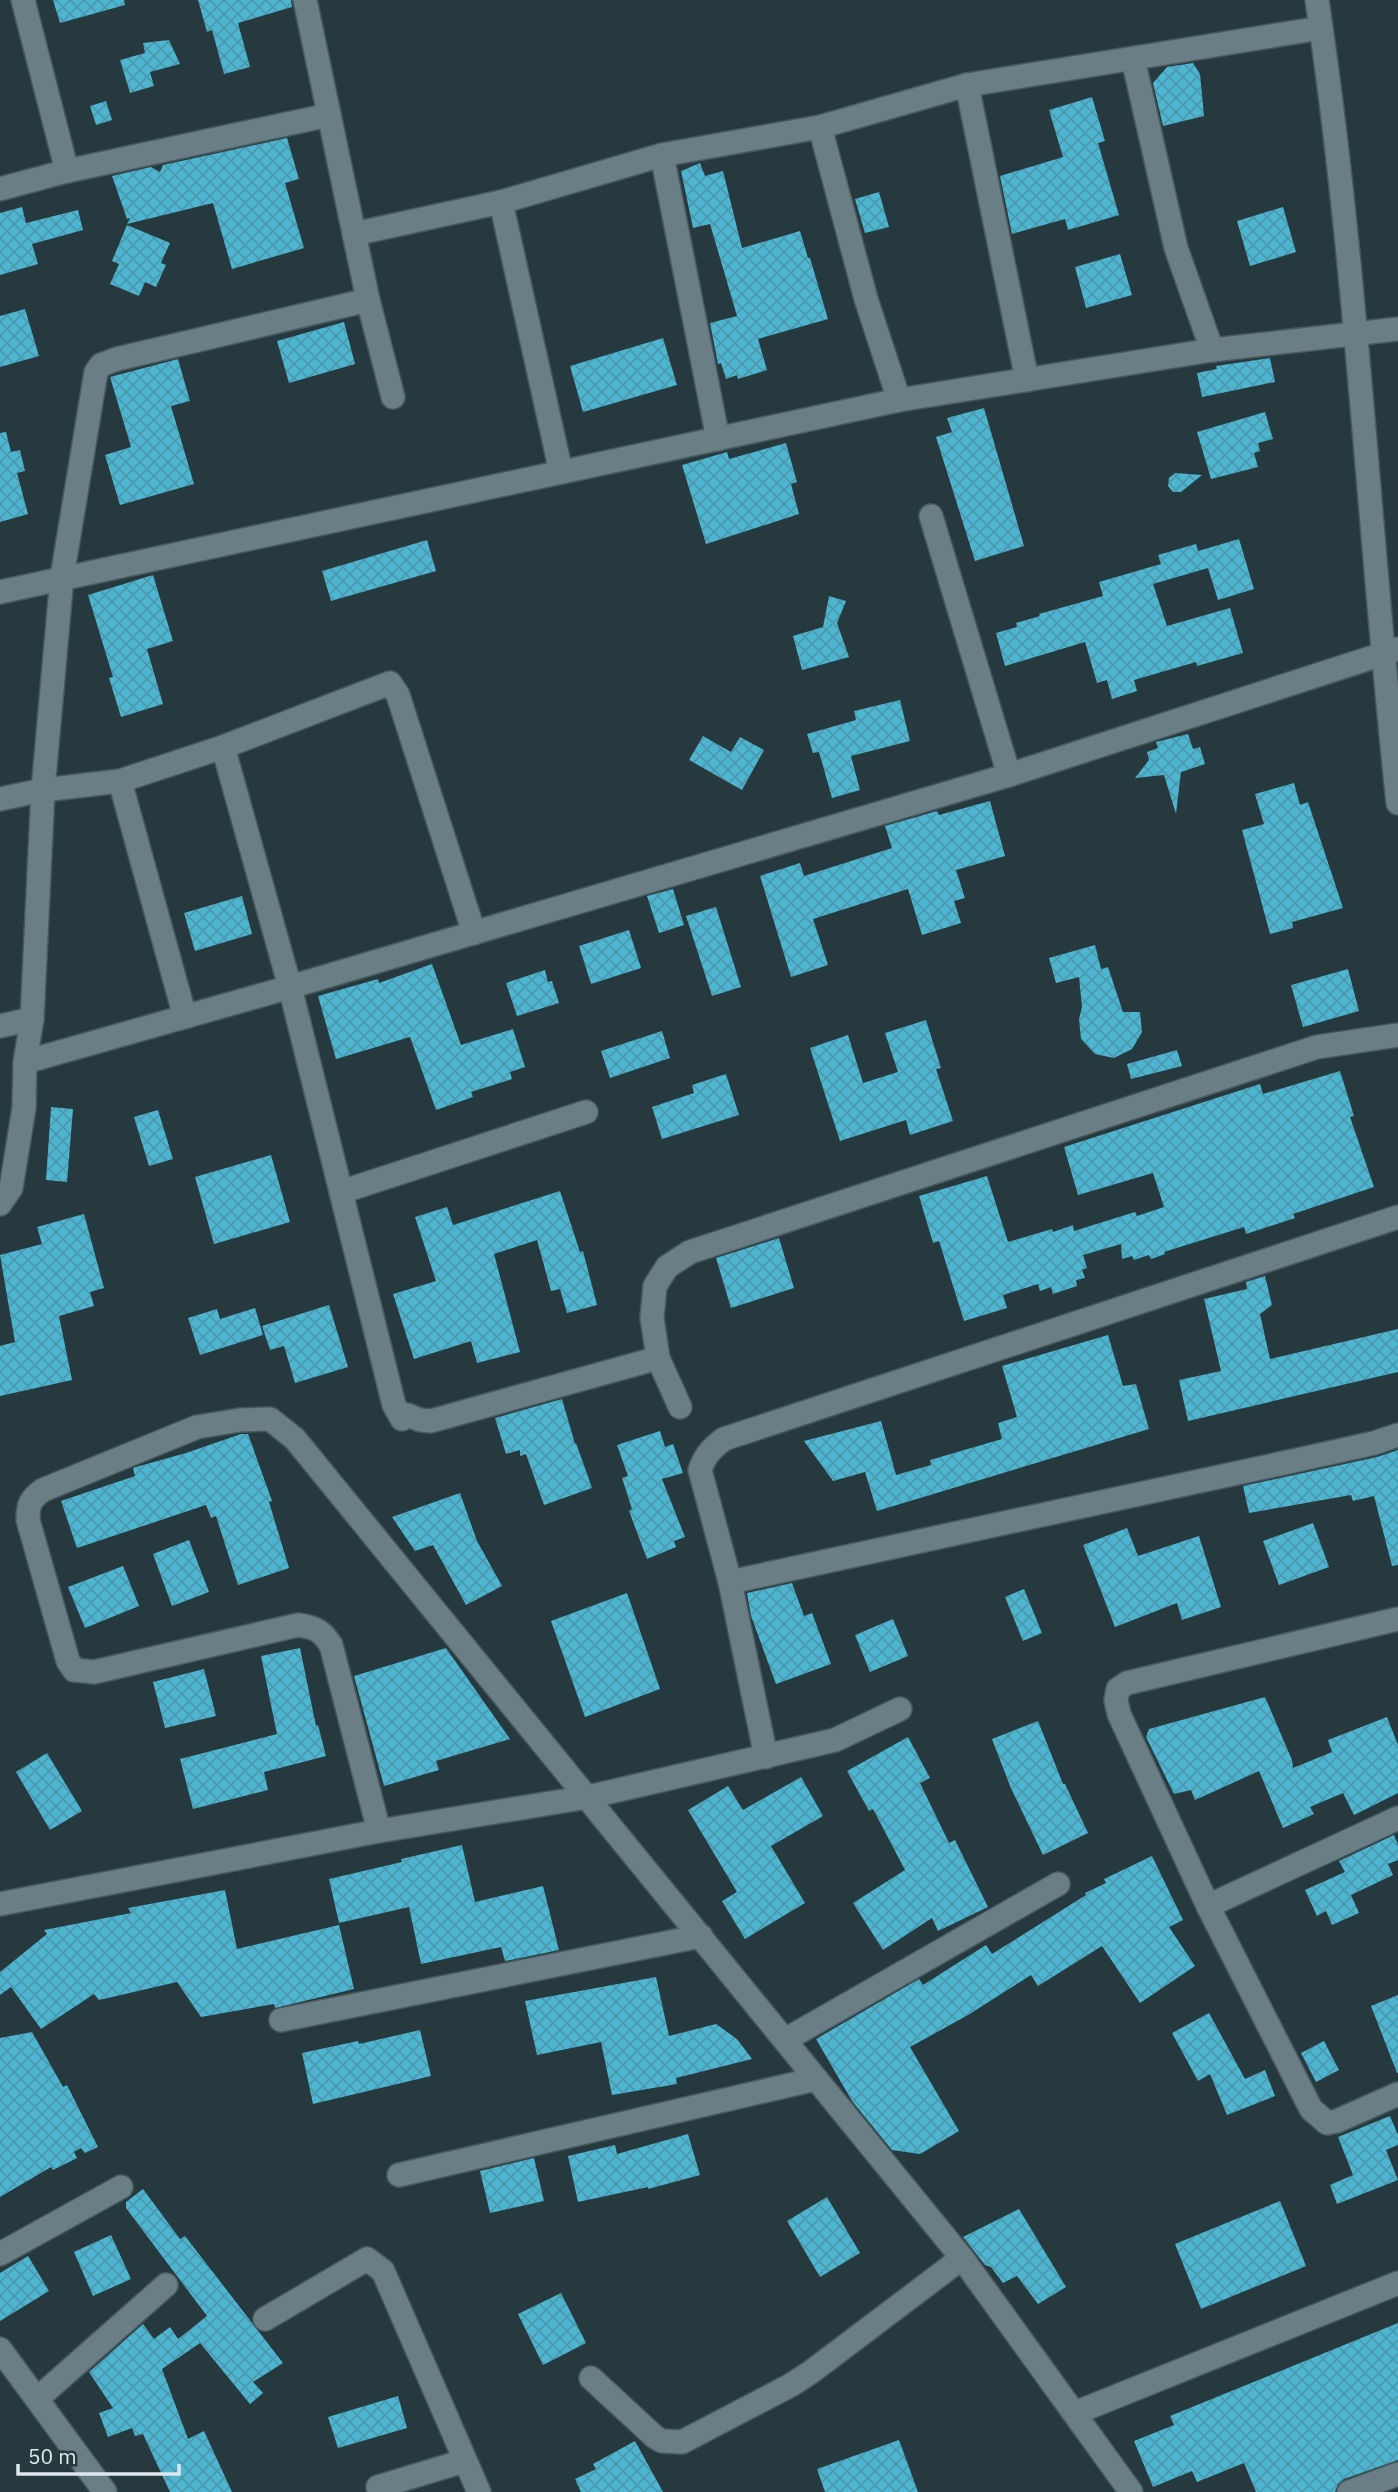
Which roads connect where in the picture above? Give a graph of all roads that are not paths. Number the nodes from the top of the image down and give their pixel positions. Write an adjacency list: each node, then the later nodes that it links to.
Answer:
1 (23, 0): 10 (street)
2 (305, 0): 7 (street)
3 (1317, 0): 4 (street)
4 (1321, 28): 5 (street); 16 (street)
5 (1133, 59): 6 (street); 17 (street)
6 (967, 85): 8 (street); 18 (street)
7 (328, 115): 10 (street); 13 (street)
8 (820, 127): 9 (street); 20 (street)
9 (662, 155): 12 (street); 21 (street)
10 (67, 171): 11 (street)
11 (0, 189)
12 (501, 202): 13 (street); 22 (street)
13 (354, 234): 14 (street)
14 (368, 300): 19 (street); 24 (street)
15 (1398, 330): 16 (street)
16 (1354, 334): 17 (street); 26 (street)
17 (1212, 350): 18 (street)
18 (1027, 380): 20 (street)
19 (393, 397)
20 (899, 400): 21 (street)
21 (718, 439): 22 (street)
22 (561, 472): 24 (street)
23 (931, 516): 28 (street)
24 (62, 577): 25 (street); 30 (street)
25 (0, 592)
26 (1390, 651): 28 (street); 32 (street)
27 (223, 747): 29 (street); 33 (street); 34 (street)
28 (1009, 775): 33 (street)
29 (120, 781): 30 (street); 35 (street)
30 (43, 790): 31 (street); 36 (street)
31 (0, 799)
32 (1398, 803)
33 (474, 933): 34 (street)
34 (290, 987): 35 (street); 41 (street)
35 (185, 1017): 39 (street)
36 (32, 1019): 37 (street); 39 (street)
37 (0, 1026)
38 (1398, 1035): 44 (street)
39 (26, 1062): 42 (street)
40 (586, 1112): 41 (street)
41 (341, 1192): 44 (street)
42 (0, 1204)
43 (1398, 1217): 47 (street)
44 (658, 1358): 45 (street)
45 (681, 1407)
46 (1398, 1435): 47 (street)
47 (730, 1582): 50 (street)
48 (1398, 1619): 56 (street)
49 (900, 1709): 50 (street)
50 (766, 1757): 51 (street)
51 (588, 1797): 53 (street); 53 (street); 57 (street)
52 (1398, 1818): 56 (street)
53 (379, 1831): 55 (street)
54 (1058, 1884): 59 (street)
55 (0, 1904)
56 (1208, 1906): 61 (street)
57 (701, 1936): 58 (street); 59 (street)
58 (281, 2020)
59 (785, 2040): 60 (street)
60 (816, 2079): 62 (street); 65 (street)
61 (1398, 2094)
62 (399, 2175)
63 (121, 2187): 64 (street)
64 (0, 2253)
65 (962, 2258): 70 (street); 72 (street)
66 (1398, 2283): 72 (street)
67 (166, 2285): 71 (street)
68 (265, 2319): 73 (street)
69 (0, 2349): 71 (street)
70 (591, 2378)
71 (37, 2399): 76 (street)
72 (1074, 2413): 78 (street)
73 (464, 2461): 75 (street); 77 (street)
74 (1398, 2474): 79 (street)
75 (378, 2487)
76 (105, 2492)
77 (479, 2492)
78 (1131, 2492)
79 (1349, 2492)

